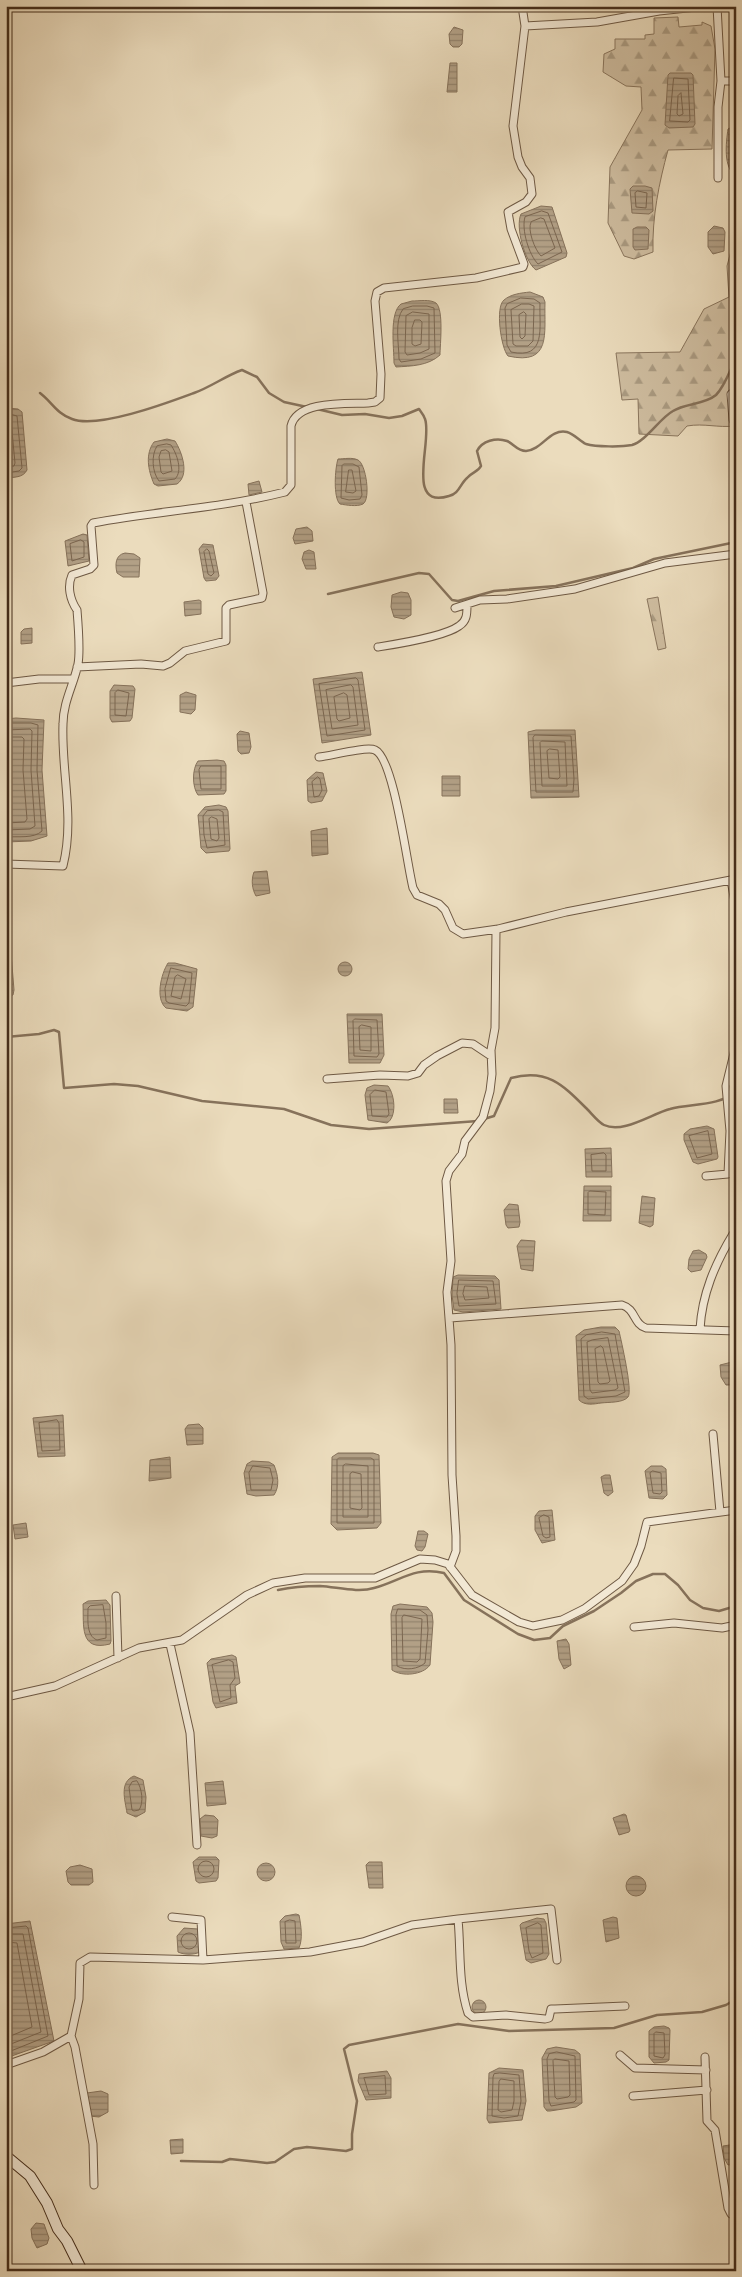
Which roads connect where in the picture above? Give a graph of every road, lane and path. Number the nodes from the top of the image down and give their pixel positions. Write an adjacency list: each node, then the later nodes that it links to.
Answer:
1 (522, 6): 4 (street)
2 (706, 6): 4 (street)
3 (717, 6): 5 (street)
4 (525, 26): 10 (street)
5 (721, 81): 6 (street); 7 (street)
6 (736, 81)
7 (718, 178)
8 (736, 390): 9 (street)
9 (733, 420)
10 (246, 502): 15 (street); 15 (street)
11 (736, 554): 12 (street)
12 (467, 605): 13 (street); 14 (street)
13 (455, 608)
14 (378, 647)
15 (77, 667): 16 (street)
16 (73, 679): 17 (street); 19 (street)
17 (6, 683)
18 (319, 757): 22 (street)
19 (6, 864)
20 (734, 880): 21 (street); 22 (street)
21 (736, 908)
22 (496, 930): 24 (street)
23 (736, 1045): 26 (street)
24 (491, 1056): 25 (street); 28 (street)
25 (327, 1079)
26 (706, 1176)
27 (736, 1234): 29 (street)
28 (450, 1318): 29 (street); 34 (street)
29 (700, 1329): 30 (street)
30 (736, 1331)
31 (713, 1434): 33 (street)
32 (736, 1510): 33 (street)
33 (720, 1512): 34 (street)
34 (450, 1567): 38 (street)
35 (116, 1596): 39 (street)
36 (736, 1625): 37 (street)
37 (634, 1627)
38 (170, 1644): 39 (street); 41 (street)
39 (118, 1658): 40 (street)
40 (6, 1697)
41 (197, 1845)
42 (172, 1917): 44 (street)
43 (458, 1919): 44 (street); 45 (street); 46 (street)
44 (203, 1960): 47 (street)
45 (558, 1960)
46 (625, 2006)
47 (71, 2036): 50 (street); 55 (street)
48 (620, 2055): 51 (street)
49 (705, 2057): 51 (street)
50 (6, 2065)
51 (706, 2070): 52 (street)
52 (707, 2090): 53 (street); 56 (street)
53 (633, 2096)
54 (6, 2156): 57 (main road)
55 (94, 2185)
56 (736, 2216)
57 (82, 2271)

